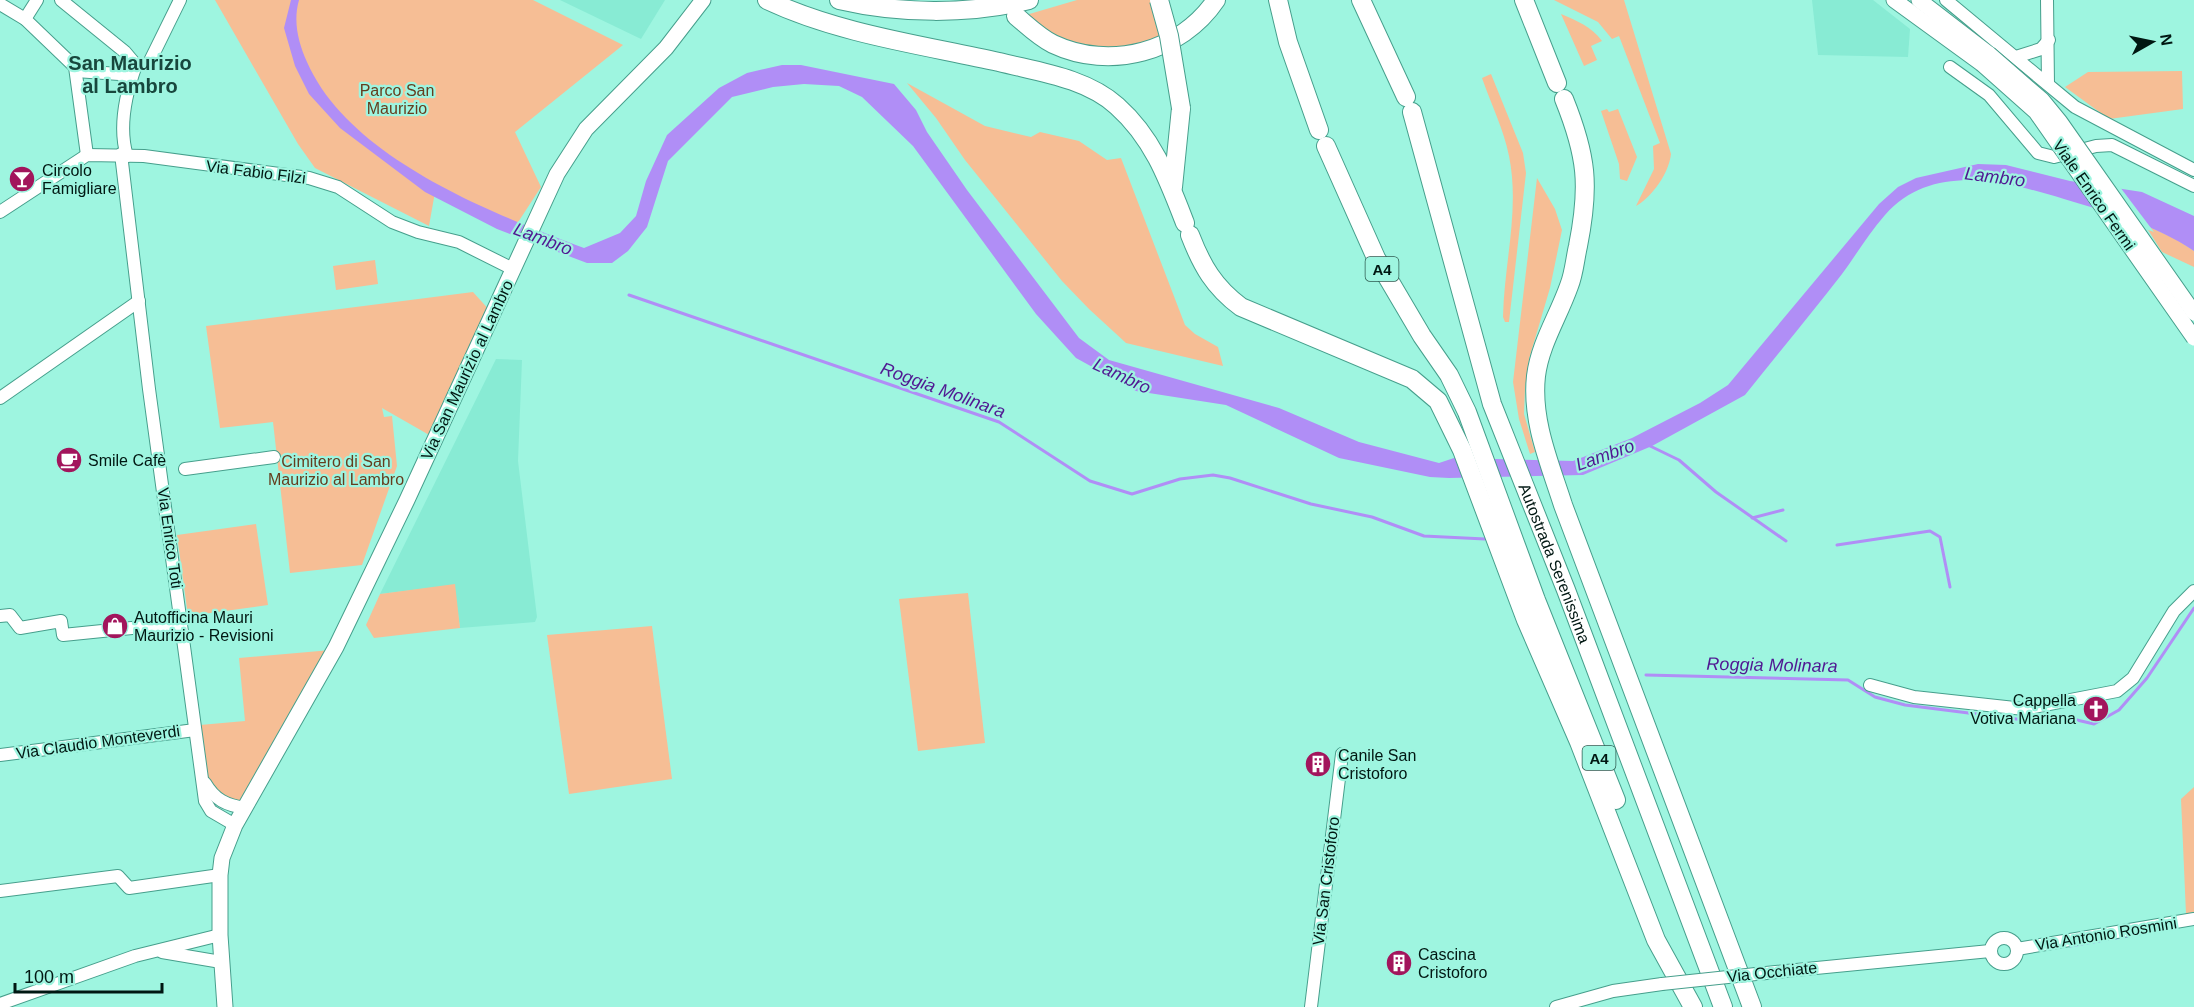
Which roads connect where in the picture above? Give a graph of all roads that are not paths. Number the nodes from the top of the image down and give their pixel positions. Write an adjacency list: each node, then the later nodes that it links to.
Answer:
1 (38, 0): 19 (street)
2 (60, 0): 23 (street)
3 (180, 0): 23 (street, Via Enrico Toti)
4 (703, 0): 34 (main road, Via San Maurizio al Lambro)
5 (767, 0): 32 (highway)
6 (839, 0): 7 (highway)
7 (1029, 0)
8 (1159, 0): 32 (highway, bridge)
9 (1216, 0): 18 (highway)
10 (1278, 0): 41 (highway, Autostrada Serenissima / A4)
11 (1361, 0): 65 (highway, Autostrada Serenissima / A4)
12 (1524, 0): 66 (highway)
13 (1894, 0): 22 (main road)
14 (1919, 0): 22 (main road)
15 (1946, 0): 21 (street)
16 (2047, 0): 20 (street)
17 (3, 5): 19 (street)
18 (1016, 16)
19 (25, 19): 25 (street)
20 (2049, 40): 21 (street); 27 (street)
21 (2016, 57): 27 (street)
22 (1986, 59): 36 (main road, Viale Enrico Fermi, bridge); 37 (main road, Viale Enrico Fermi, bridge)
23 (142, 65): 26 (street, Via Enrico Toti)
24 (1950, 67): 31 (street)
25 (77, 75): 26 (street); 28 (street)
26 (130, 80): 29 (street, Via Enrico Toti)
27 (2048, 84): 30 (street)
28 (87, 154): 29 (street, Via Fabio Filzi); 33 (street)
29 (124, 155): 34 (street, Via Fabio Filzi); 35 (street, Via Enrico Toti)
30 (2194, 170)
31 (2194, 186)
32 (1172, 190): 41 (highway)
33 (0, 212)
34 (513, 269): 50 (main road, Via San Maurizio al Lambro)
35 (139, 301): 38 (street); 44 (street, Via Enrico Toti)
36 (2194, 313)
37 (2194, 338)
38 (0, 398)
39 (274, 457): 40 (street, Via Enrico Toti)
40 (185, 469)
41 (1494, 511): 64 (highway, Autostrada Serenissima / A4)
42 (2194, 591): 45 (street)
43 (0, 616): 44 (street)
44 (181, 622): 46 (street, Via Enrico Toti)
45 (1870, 685)
46 (195, 729): 48 (street, Via Claudio Monteverdi); 49 (street, Via Enrico Toti)
47 (1342, 754): 62 (street, Via San Cristoforo)
48 (0, 755)
49 (202, 779): 50 (street); 51 (street, Via Enrico Toti)
50 (245, 808): 51 (main road, Via San Maurizio al Lambro)
51 (235, 825): 52 (main road, Via San Maurizio al Lambro)
52 (220, 875): 53 (street); 55 (main road, Via San Maurizio al Lambro)
53 (0, 891)
54 (2194, 919): 56 (street, Via Antonio Rosmini)
55 (220, 935): 57 (street); 59 (main road, Via San Maurizio al Lambro)
56 (2017, 949): 58 (street); 58 (street)
57 (155, 951): 59 (street); 60 (street)
58 (1990, 951): 63 (street, Via Occhiate, bridge)
59 (221, 962): 61 (main road, Via San Maurizio al Lambro)
60 (0, 1004)
61 (225, 1007)
62 (1311, 1007)
63 (1556, 1007)
64 (1694, 1007)
65 (1723, 1007)
66 (1752, 1007)

